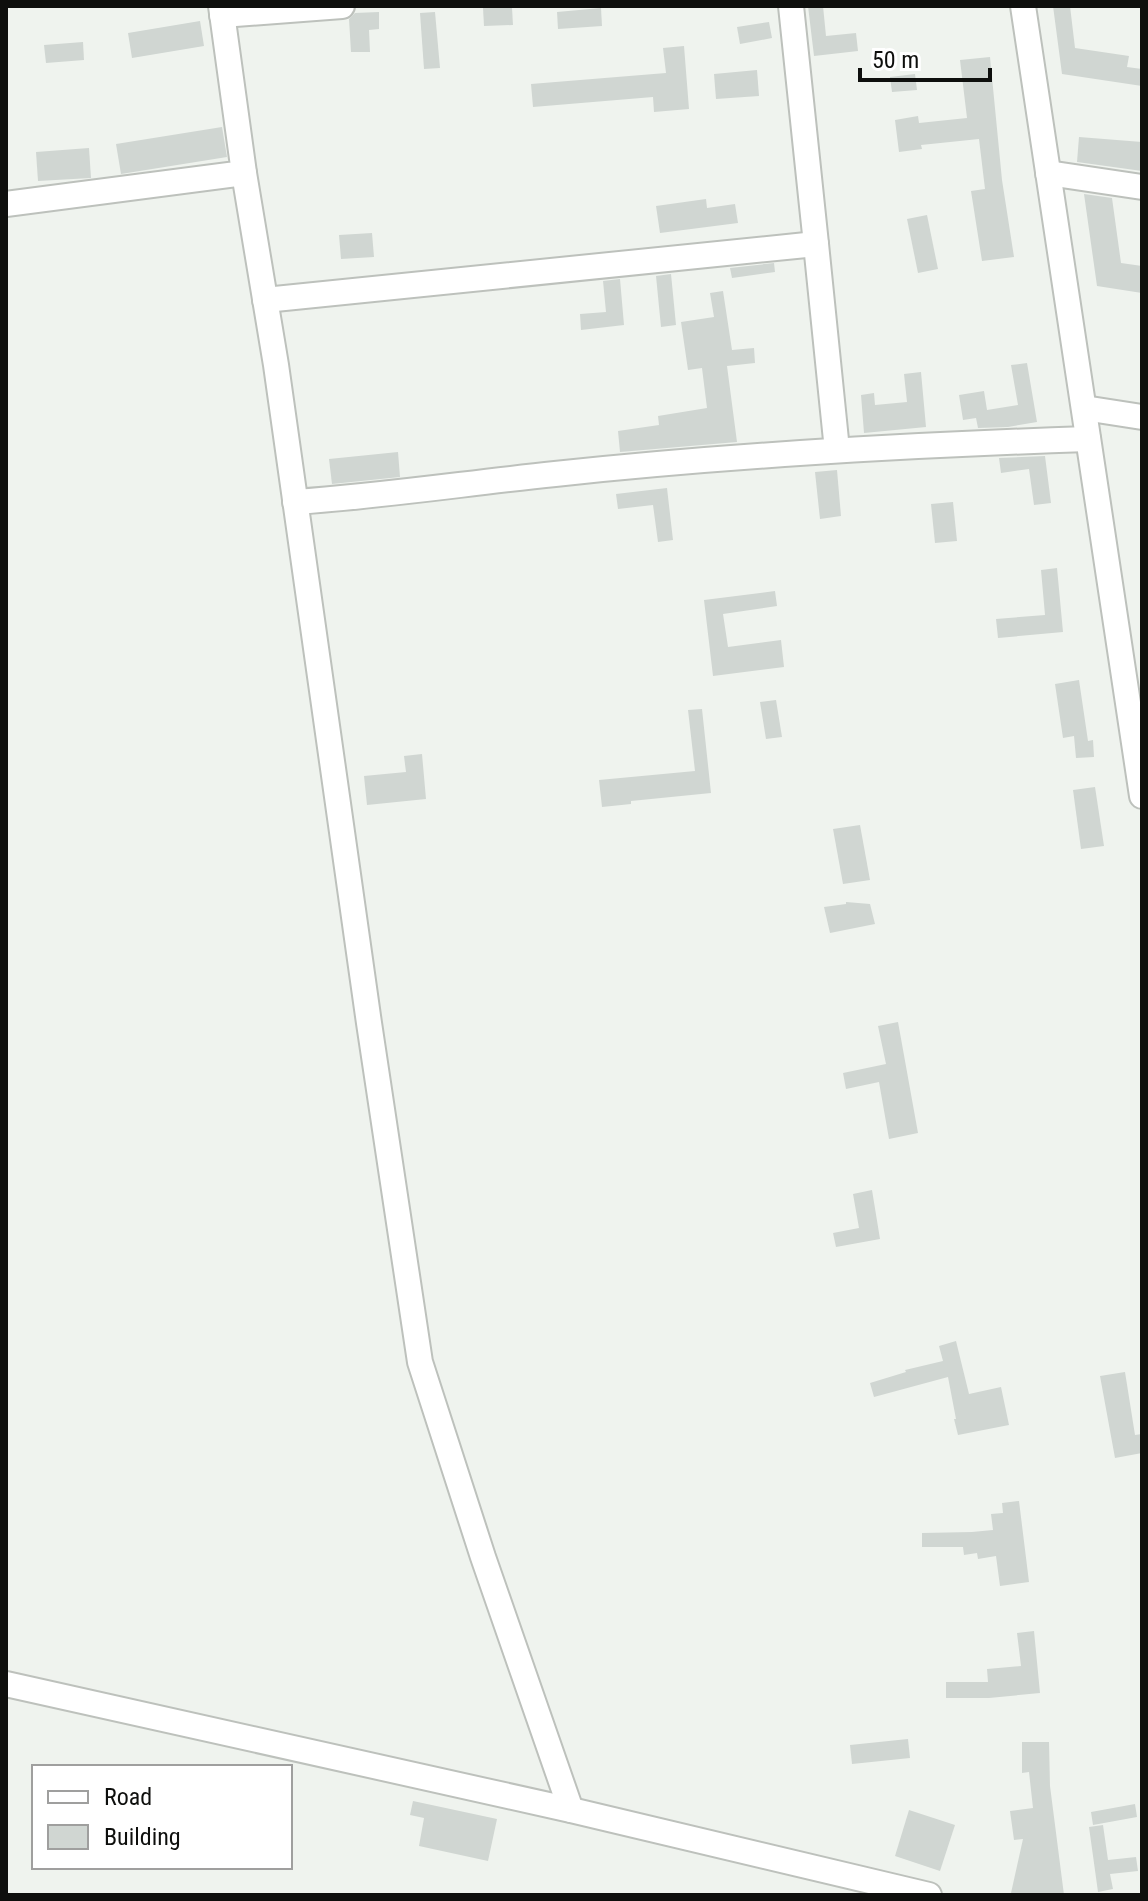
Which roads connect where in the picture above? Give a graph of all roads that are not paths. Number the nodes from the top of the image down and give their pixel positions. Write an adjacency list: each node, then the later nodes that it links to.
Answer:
1 (342, 6): 4 (street)
2 (791, 6): 9 (street)
3 (1023, 6): 6 (street)
4 (221, 10): 5 (street)
5 (244, 173): 8 (street); 10 (street)
6 (1048, 173): 7 (street); 11 (street)
7 (1142, 187)
8 (6, 204)
9 (816, 244): 10 (street); 14 (street)
10 (265, 300): 15 (street)
11 (1084, 408): 12 (street); 13 (street)
12 (1142, 417)
13 (1088, 439): 14 (street); 16 (street)
14 (837, 450): 15 (street)
15 (295, 502): 19 (street)
16 (1132, 664): 17 (street)
17 (1142, 796)
18 (6, 1684): 19 (street)
19 (571, 1810): 20 (street)
20 (929, 1895)

